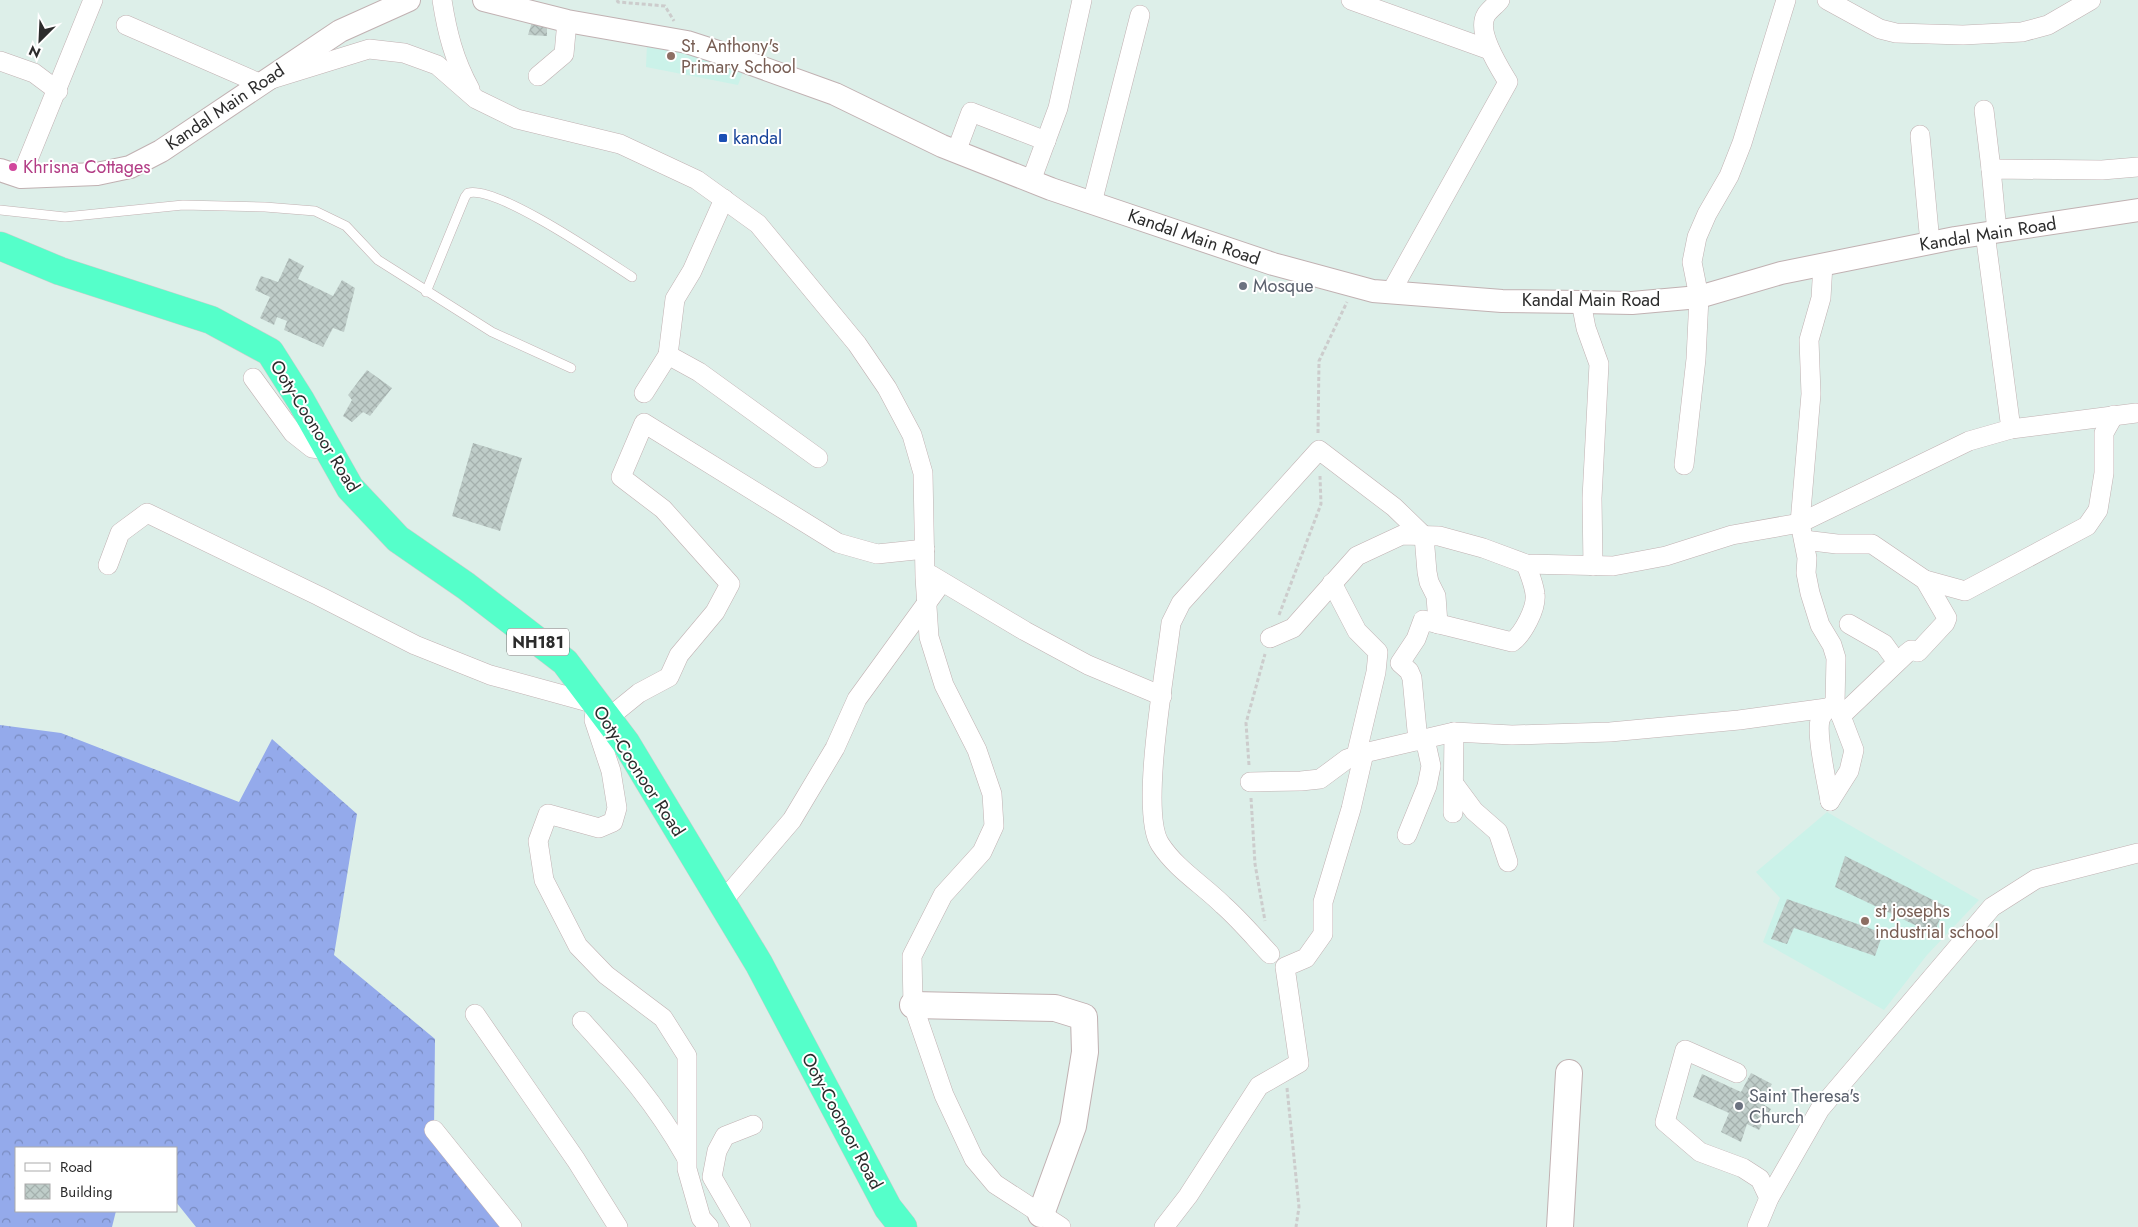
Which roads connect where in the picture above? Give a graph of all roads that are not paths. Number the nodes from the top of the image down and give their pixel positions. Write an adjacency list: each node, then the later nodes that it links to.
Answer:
1 (93, 0): 19 (street)
2 (409, 0): 18 (street, Kandal Main Road)
3 (442, 0): 20 (street)
4 (484, 0): 13 (street, Kandal Main Road)
5 (527, 0): 13 (street)
6 (1082, 0): 23 (street)
7 (1351, 0): 15 (street)
8 (1500, 0): 15 (street)
9 (1786, 0): 41 (street)
10 (1827, 0): 11 (street)
11 (2090, 0)
12 (1140, 15): 31 (street)
13 (561, 20): 17 (street); 24 (street, Kandal Main Road)
14 (126, 25): 18 (street)
15 (1490, 50): 40 (street)
16 (0, 61): 19 (street)
17 (538, 76)
18 (259, 83): 20 (street); 28 (street, Kandal Main Road)
19 (58, 91): 28 (street)
20 (476, 99): 30 (street)
21 (1984, 110): 26 (street)
22 (1920, 135): 35 (street)
23 (1046, 141): 24 (street); 29 (street)
24 (956, 152): 29 (street, Kandal Main Road)
25 (2138, 167): 26 (street)
26 (1991, 169): 34 (street)
27 (0, 170): 28 (street, Kandal Main Road)
28 (21, 178)
29 (1031, 181): 31 (street, Kandal Main Road)
30 (724, 199): 43 (street); 55 (street)
31 (1092, 203): 40 (street, Kandal Main Road)
32 (0, 210): 39 (lane)
33 (2138, 210): 34 (street, Kandal Main Road)
34 (1991, 232): 35 (street, Kandal Main Road); 49 (street)
35 (1930, 243): 37 (street, Kandal Main Road)
36 (0, 246): 50 (highway, Ooty-Coonoor Road / NH181)
37 (1823, 264): 41 (street, Kandal Main Road); 53 (street)
38 (632, 277): 39 (lane)
39 (426, 292): 44 (lane)
40 (1391, 292): 42 (street, Kandal Main Road)
41 (1698, 297): 42 (street, Kandal Main Road); 52 (street)
42 (1581, 302): 58 (street)
43 (668, 355): 46 (street); 51 (street)
44 (571, 368)
45 (253, 378): 50 (street)
46 (644, 393)
47 (2137, 413): 48 (street)
48 (2114, 415): 49 (street); 60 (street)
49 (2010, 429): 53 (street)
50 (328, 450): 70 (highway, Ooty-Coonoor Road / NH181)
51 (818, 458)
52 (1684, 465)
53 (1802, 531): 58 (street); 60 (street); 69 (street)
54 (1424, 536): 56 (street); 62 (street); 64 (street); 68 (street)
55 (925, 549): 59 (street); 70 (street)
56 (1526, 564): 58 (street); 64 (street)
57 (108, 565): 70 (street)
58 (1593, 566)
59 (924, 571): 61 (street); 63 (street)
60 (1924, 580): 67 (street)
61 (942, 582): 63 (street); 68 (street)
62 (1332, 583): 66 (street); 73 (street)
63 (926, 602): 80 (street); 82 (street)
64 (1438, 624): 72 (street)
65 (1849, 624): 67 (street)
66 (1270, 638)
67 (1897, 662): 69 (street)
68 (1162, 696): 81 (street)
69 (1835, 709): 71 (street)
70 (602, 711): 80 (highway, Ooty-Coonoor Road / NH181); 89 (street)
71 (1454, 732): 72 (street); 75 (street)
72 (1422, 740): 73 (street); 77 (street)
73 (1360, 755): 74 (street); 97 (street)
74 (1250, 782)
75 (1454, 784): 76 (street); 79 (street)
76 (1453, 814)
77 (1407, 834)
78 (2138, 853): 90 (street)
79 (1508, 862)
80 (722, 902): 96 (highway, Ooty-Coonoor Road / NH181)
81 (1270, 954)
82 (913, 1005): 91 (street); 91 (main road)
83 (475, 1014): 93 (street)
84 (582, 1021): 89 (street)
85 (1569, 1073): 98 (main road)
86 (1737, 1073): 90 (street)
87 (753, 1125): 95 (street)
88 (434, 1130): 92 (street)
89 (687, 1158): 94 (street)
90 (1768, 1198): 99 (street)
91 (1051, 1221)
92 (512, 1227)
93 (618, 1227)
94 (709, 1227)
95 (740, 1227)
96 (902, 1227)
97 (1164, 1227)
98 (1560, 1227)
99 (1757, 1227)

